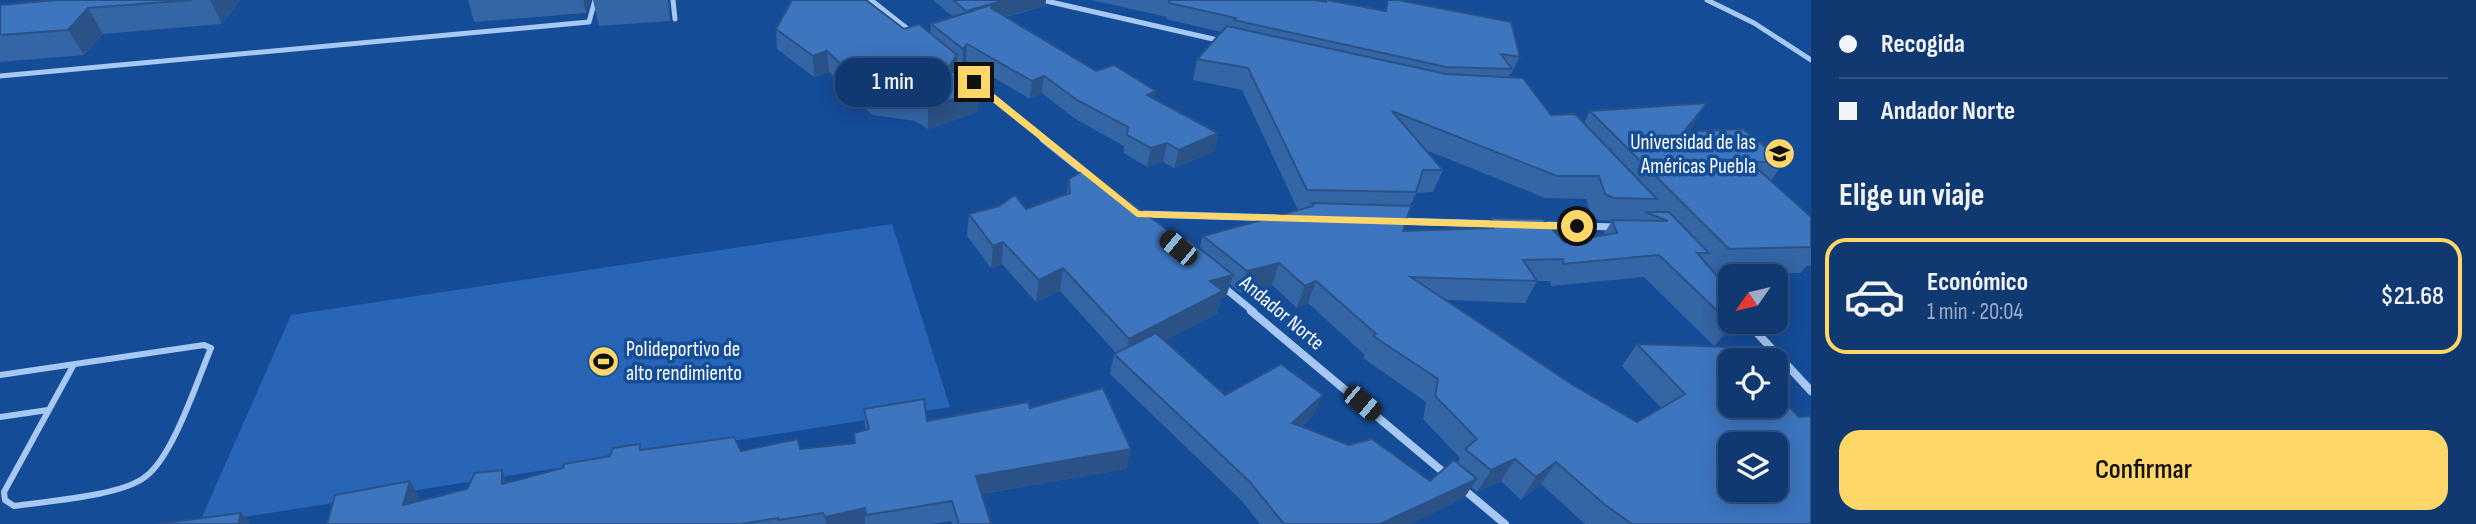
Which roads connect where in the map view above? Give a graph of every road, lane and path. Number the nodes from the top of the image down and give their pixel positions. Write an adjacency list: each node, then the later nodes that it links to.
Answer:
1 (595, 0): 11 (street)
2 (673, 0): 6 (street)
3 (871, 0): 8 (street)
4 (1042, 0): 7 (street)
5 (1707, 0): 10 (street)
6 (675, 19)
7 (1227, 42)
8 (925, 43)
9 (946, 60): 12 (street)
10 (1811, 60)
11 (0, 76)
12 (1094, 180)
13 (1126, 205): 14 (street)
14 (1137, 214): 15 (street); 17 (street)
15 (1288, 218)
16 (1384, 221): 18 (street)
17 (1147, 223)
18 (1508, 224)
19 (1535, 225): 20 (street)
20 (1632, 228)
21 (1210, 276): 28 (street, Andador Norte)
22 (1758, 334): 25 (street)
23 (73, 366): 24 (lane); 26 (lane); 26 (lane)
24 (0, 376)
25 (1811, 391)
26 (48, 410): 27 (lane)
27 (0, 417)
28 (1505, 524)

